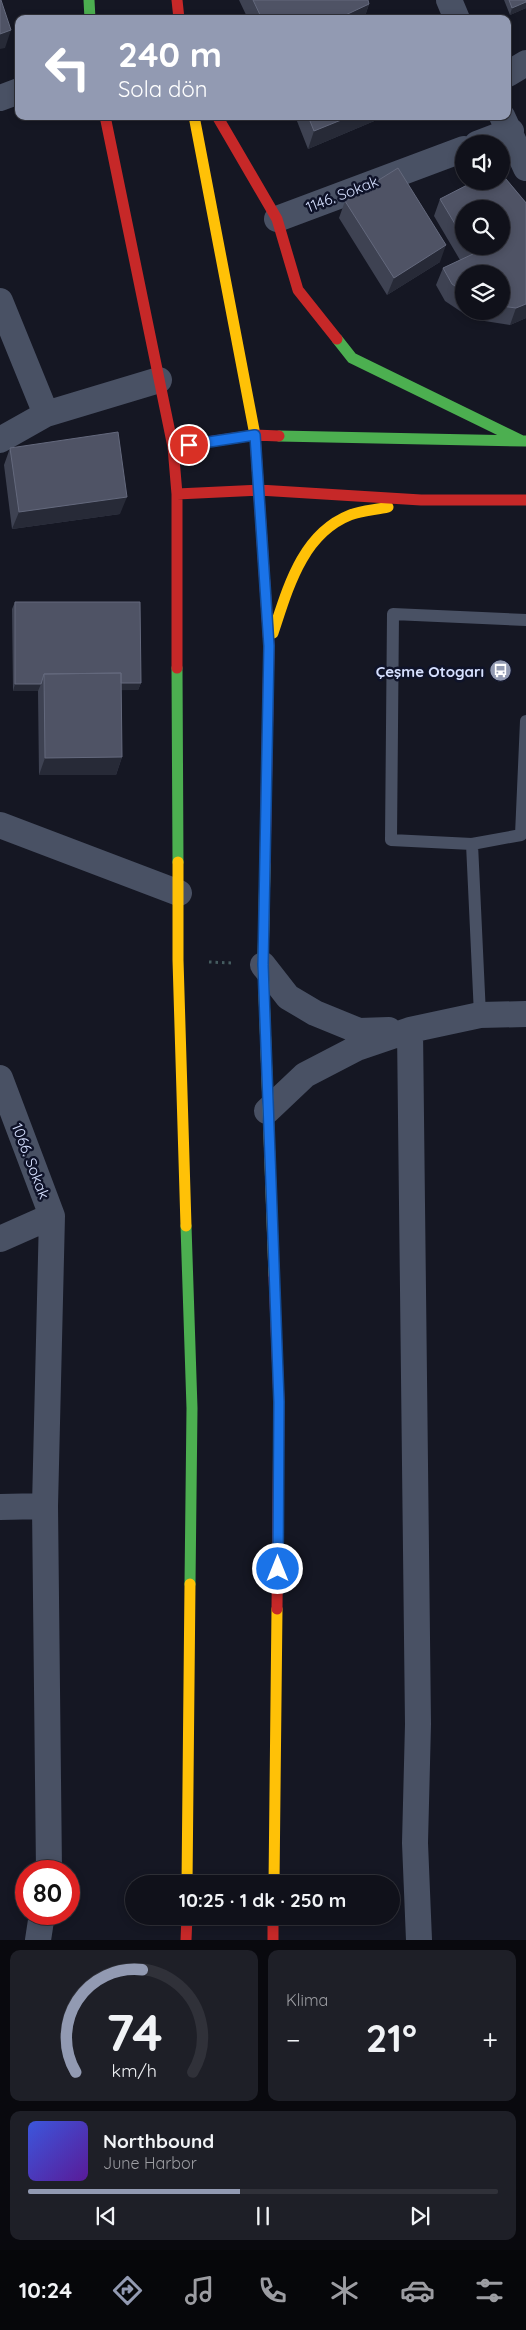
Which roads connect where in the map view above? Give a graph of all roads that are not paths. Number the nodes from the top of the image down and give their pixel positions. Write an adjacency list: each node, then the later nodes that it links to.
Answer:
1 (89, 0): 4 (main road)
2 (177, 0): 5 (main road)
3 (449, 0): 6 (street)
4 (90, 15)
5 (179, 15)
6 (455, 15)
7 (526, 63): 8 (street)
8 (511, 72)
9 (15, 92): 10 (street)
10 (0, 98)
11 (106, 120): 20 (main road)
12 (195, 120): 22 (main road)
13 (219, 120): 18 (main road)
14 (507, 124): 15 (street); 17 (street)
15 (490, 135)
16 (455, 152): 18 (street, 1146. Sokak)
17 (526, 168)
18 (277, 219): 24 (main road)
19 (0, 302): 21 (street)
20 (159, 380): 21 (street); 25 (main road)
21 (46, 414): 23 (street)
22 (255, 435): 24 (main road); 25 (main road); 26 (main road)
23 (0, 440)
24 (524, 441)
25 (173, 447): 27 (main road)
26 (259, 490): 27 (main road); 28 (main road); 31 (main road)
27 (177, 494): 35 (main road)
28 (421, 500): 29 (main road); 31 (main road)
29 (526, 500)
30 (526, 620): 34 (lane)
31 (269, 646): 36 (main road)
32 (526, 721): 34 (lane)
33 (2, 819): 35 (street)
34 (472, 844): 38 (lane)
35 (179, 893): 47 (main road)
36 (263, 965): 39 (street); 41 (main road)
37 (526, 1014): 38 (street)
38 (480, 1015): 39 (street)
39 (410, 1030): 41 (street); 55 (street)
40 (0, 1078): 42 (street, 1066. Sokak)
41 (267, 1111): 48 (main road)
42 (52, 1216): 43 (street); 45 (street)
43 (0, 1239)
44 (0, 1506): 45 (street)
45 (45, 1506): 46 (street)
46 (49, 1860)
47 (187, 1875)
48 (274, 1875)
49 (40, 1925): 52 (street)
50 (187, 1925): 53 (main road)
51 (274, 1925): 54 (main road)
52 (38, 1940)
53 (186, 1940)
54 (273, 1940)
55 (419, 1940)

